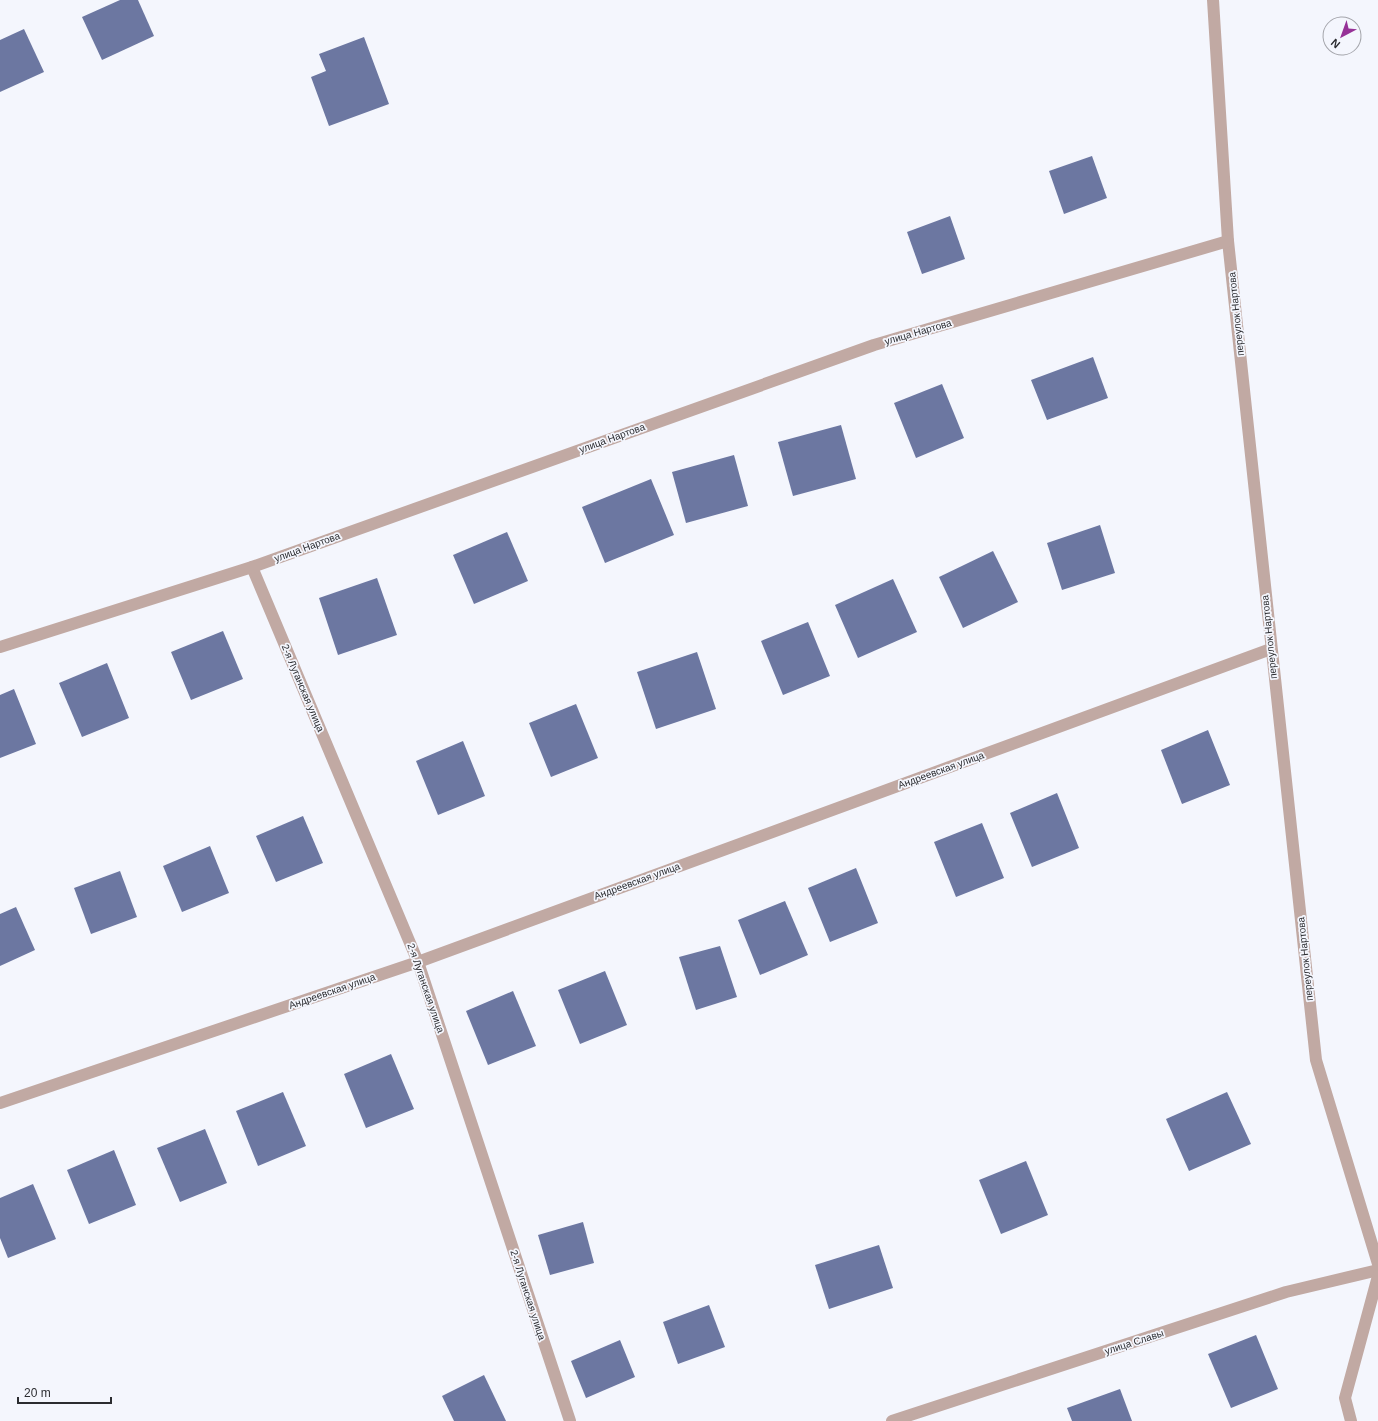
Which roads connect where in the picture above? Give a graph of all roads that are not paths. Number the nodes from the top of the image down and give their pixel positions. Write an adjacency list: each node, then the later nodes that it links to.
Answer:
1 (1213, 0): 2 (street, переулок Нартова)
2 (1228, 241): 3 (street, улица Нартова); 5 (street, переулок Нартова)
3 (252, 566): 4 (street, улица Нартова); 6 (street, 2-я Луганская улица)
4 (0, 647)
5 (1271, 649): 6 (street, Андреевская улица); 8 (street, переулок Нартова)
6 (418, 962): 7 (street, Андреевская улица); 11 (street, 2-я Луганская улица)
7 (0, 1103)
8 (1378, 1264)
9 (1378, 1270): 12 (street, улица Славы)
10 (1378, 1276): 13 (street)
11 (570, 1421)
12 (892, 1421)
13 (1351, 1421)

